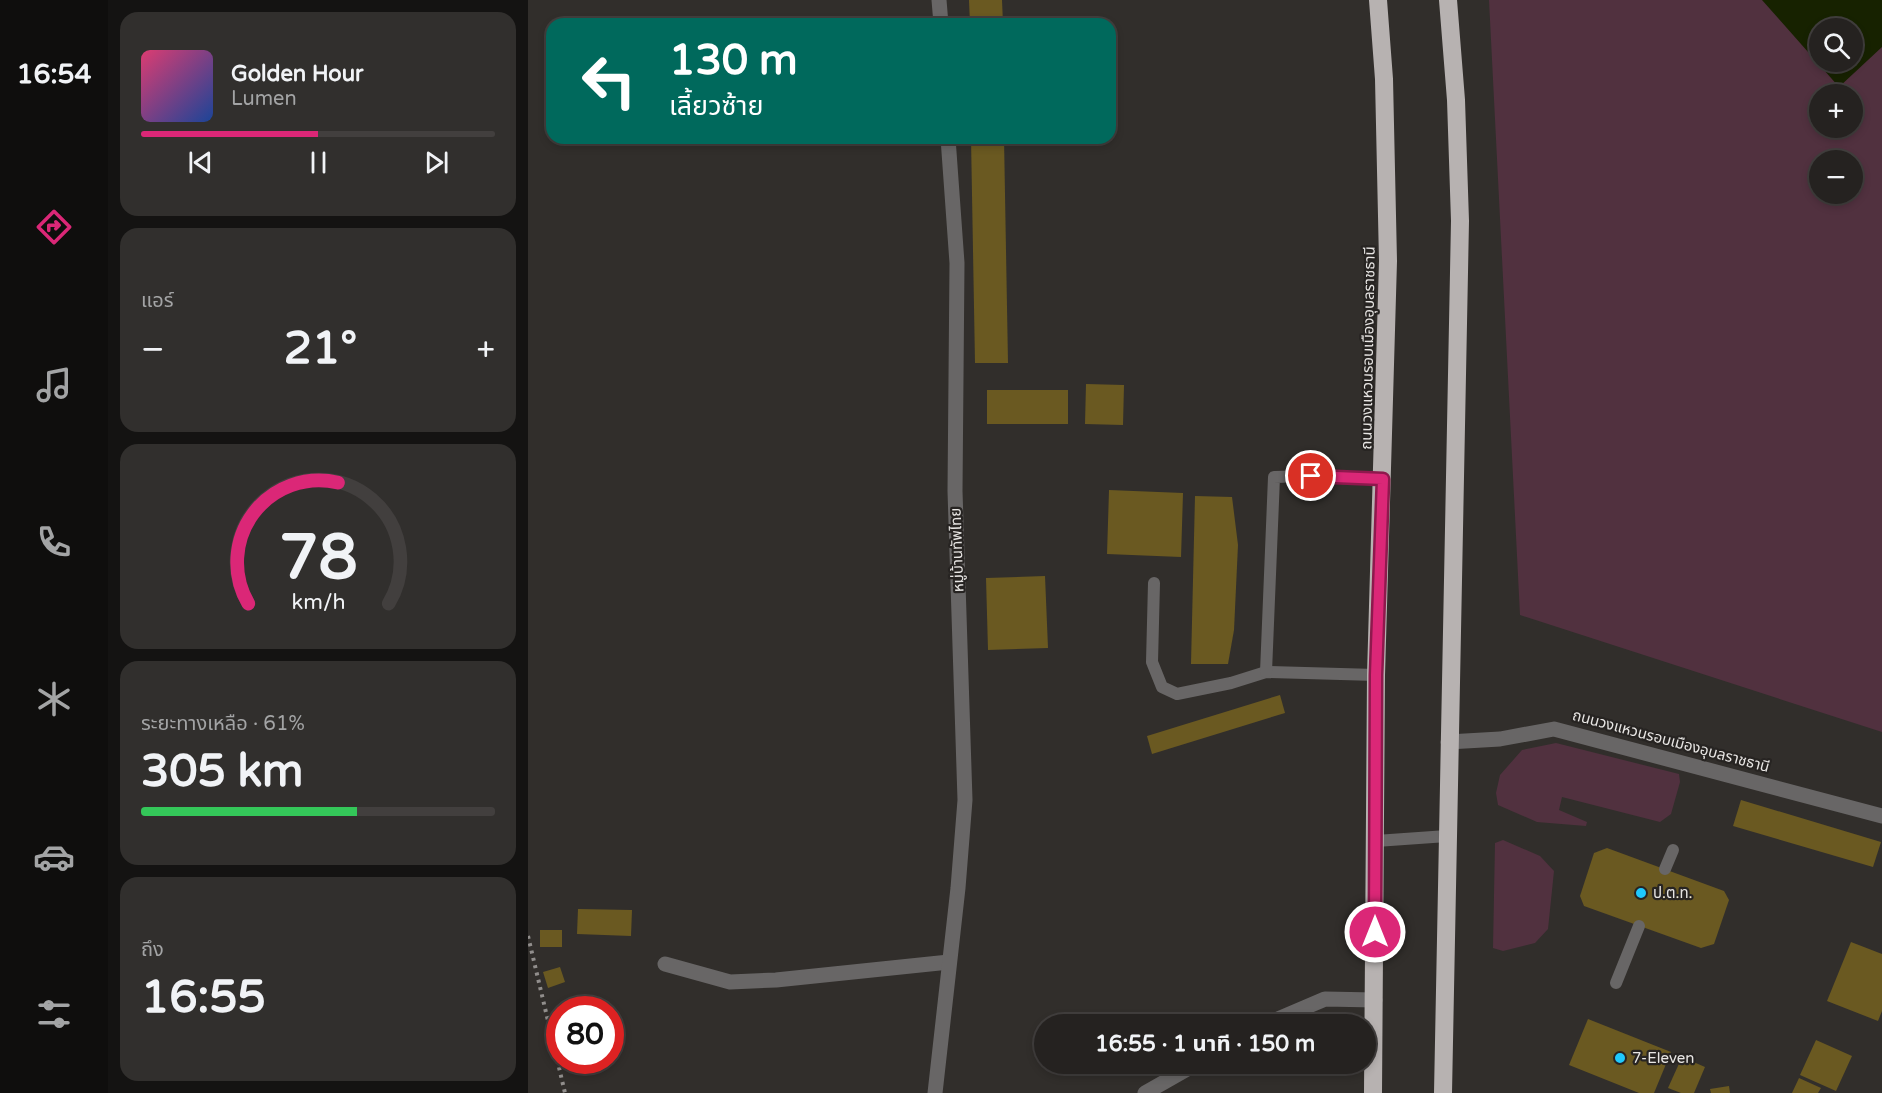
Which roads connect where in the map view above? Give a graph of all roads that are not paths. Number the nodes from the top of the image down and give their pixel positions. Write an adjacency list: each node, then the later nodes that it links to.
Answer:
1 (939, 0): 4 (street)
2 (1378, 0): 6 (highway, ถนนวงแหวนรอบเมืองอุบลราชธานี)
3 (1448, 0): 10 (highway)
4 (940, 18)
5 (948, 144): 17 (street, หมู่บ้านทัพไทย)
6 (1383, 479): 8 (lane); 9 (highway, ถนนวงแหวนรอบเมืองอุบลราชธานี)
7 (1154, 583): 8 (lane)
8 (1266, 672): 9 (lane)
9 (1376, 675): 13 (highway, ถนนวงแหวนรอบเมืองอุบลราชธานี)
10 (1448, 742): 11 (street, ถนนวงแหวนรอบเมืองอุบลราชธานี); 12 (highway)
11 (1882, 816)
12 (1447, 836): 13 (lane); 26 (highway)
13 (1376, 841): 20 (highway, ถนนวงแหวนรอบเมืองอุบลราชธานี)
14 (1673, 850): 15 (lane)
15 (1665, 869)
16 (1639, 926): 19 (lane)
17 (949, 962): 18 (street); 23 (street, หมู่บ้านทัพไทย)
18 (665, 964)
19 (1616, 983)
20 (1375, 1000): 21 (street); 25 (highway, ถนนวงแหวนรอบเมืองอุบลราชธานี)
21 (1290, 1014)
22 (1178, 1074): 24 (street)
23 (935, 1093)
24 (1145, 1093)
25 (1373, 1093)
26 (1443, 1093)

